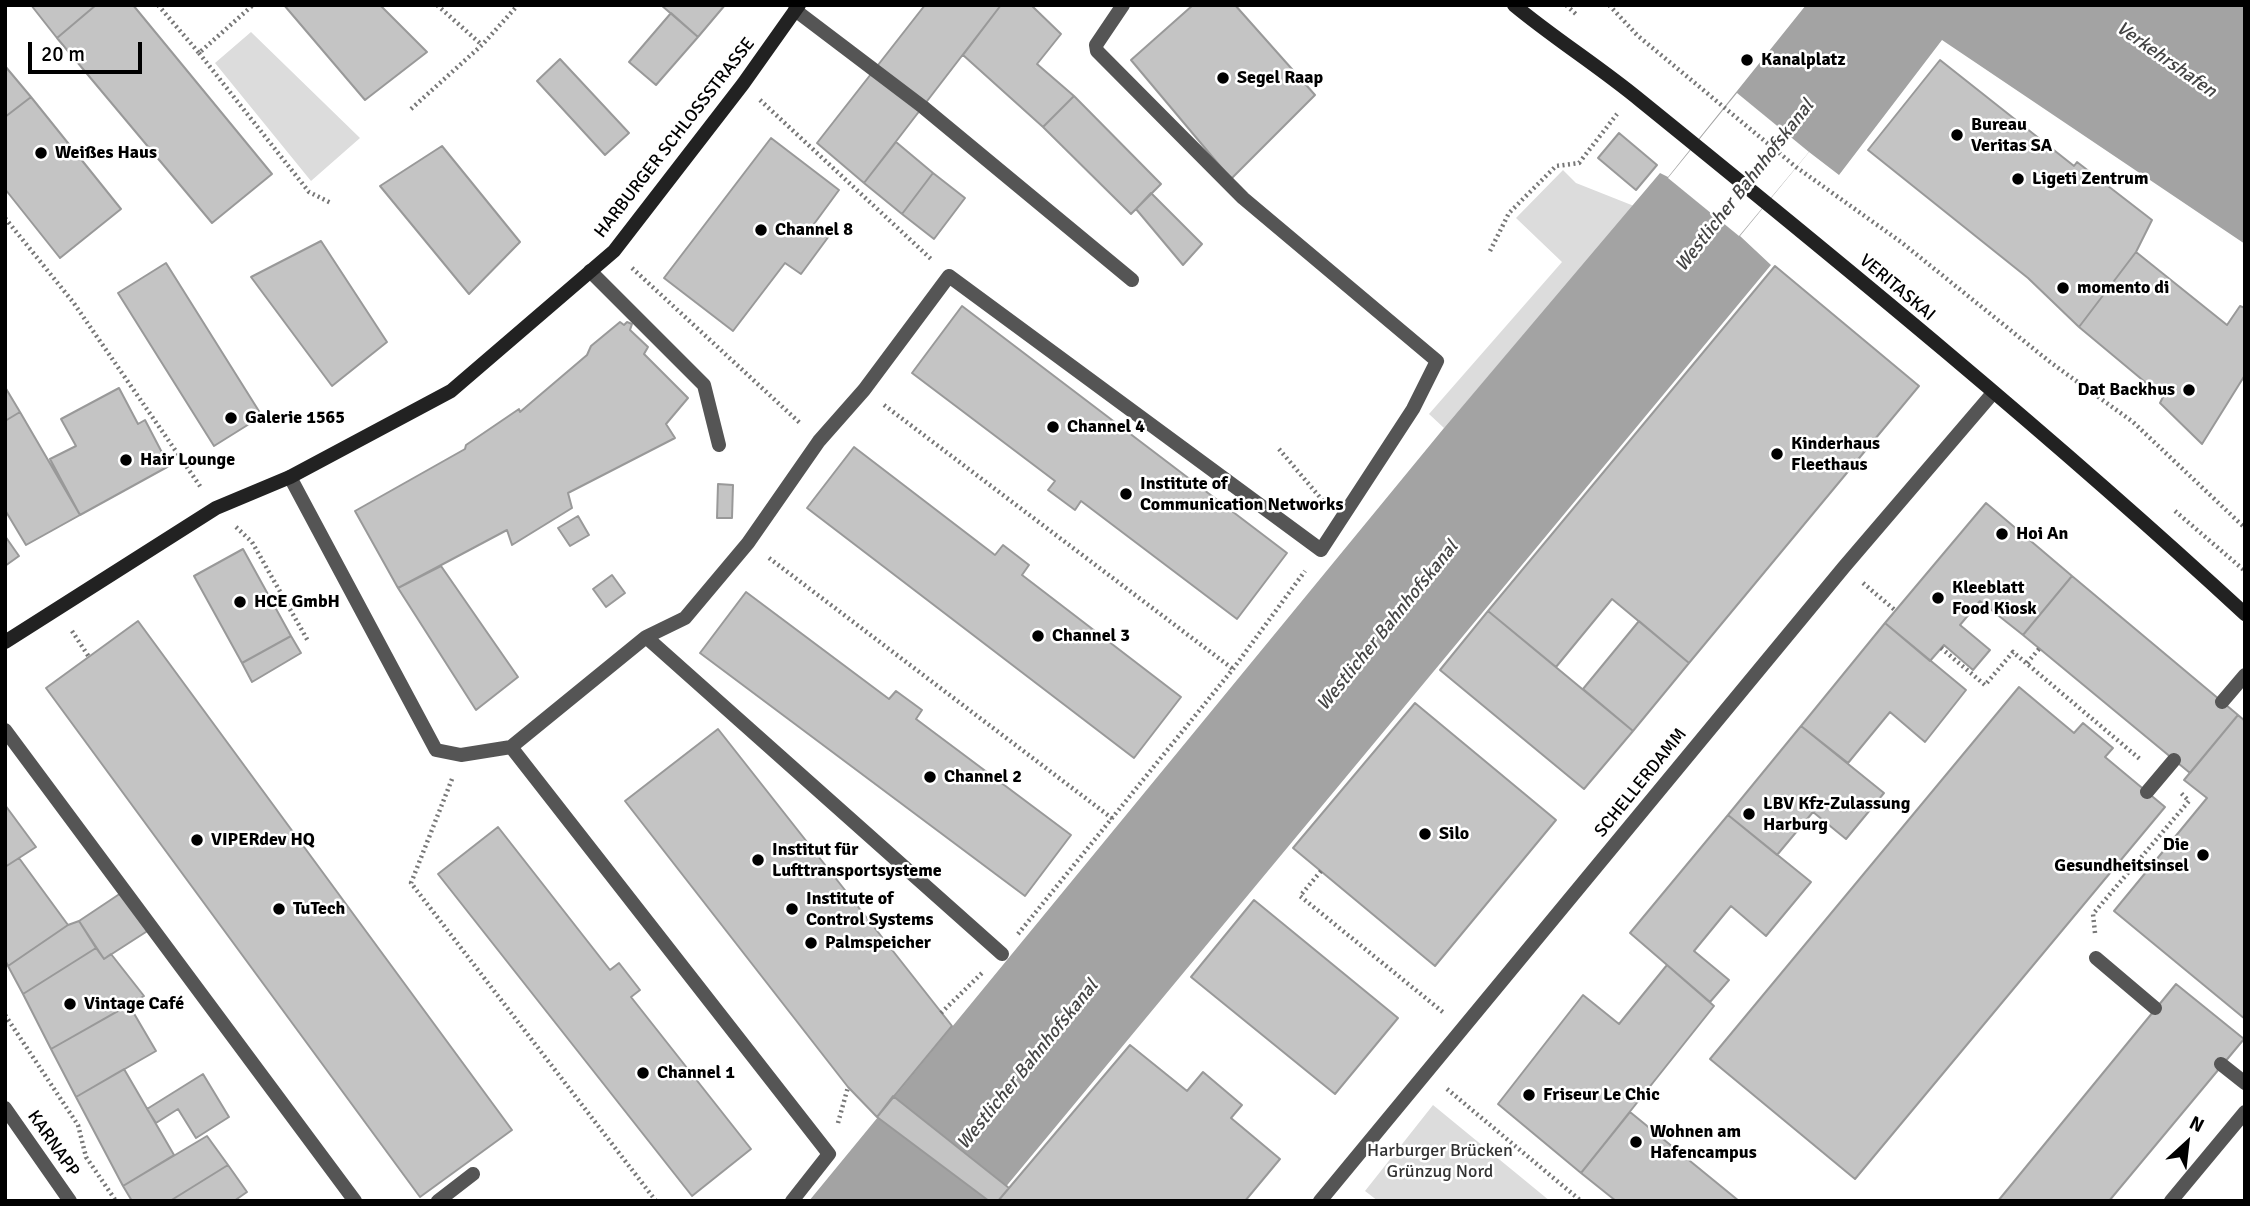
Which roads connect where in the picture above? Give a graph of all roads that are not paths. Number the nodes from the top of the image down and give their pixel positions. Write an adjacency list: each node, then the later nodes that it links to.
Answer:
1 (1123, 5): 10 (street)
2 (1514, 5): 6 (street, VERITASKAI)
3 (797, 8): 4 (street, HARBURGER SCHLOSSSTRASSE); 5 (street)
4 (590, 271): 7 (street); 8 (street, HARBURGER SCHLOSSSTRASSE)
5 (1132, 281)
6 (1993, 393): 9 (street, VERITASKAI); 30 (street, SCHELLERDAMM)
7 (719, 445)
8 (290, 477): 11 (street, HARBURGER SCHLOSSSTRASSE); 15 (street)
9 (2245, 614)
10 (646, 637): 15 (street); 18 (street)
11 (5, 642)
12 (2245, 675): 13 (street)
13 (2222, 702)
14 (5, 730): 27 (street)
15 (511, 747): 29 (street)
16 (2174, 760): 17 (street)
17 (2147, 792)
18 (1002, 954)
19 (2096, 958): 20 (street)
20 (2155, 1008)
21 (2221, 1064): 22 (street)
22 (2245, 1083)
23 (5, 1108): 26 (street, KARNAPP)
24 (2242, 1122): 31 (street)
25 (473, 1174): 28 (street)
26 (70, 1201)
27 (355, 1201)
28 (438, 1201)
29 (792, 1201)
30 (1320, 1201)
31 (2171, 1201)

